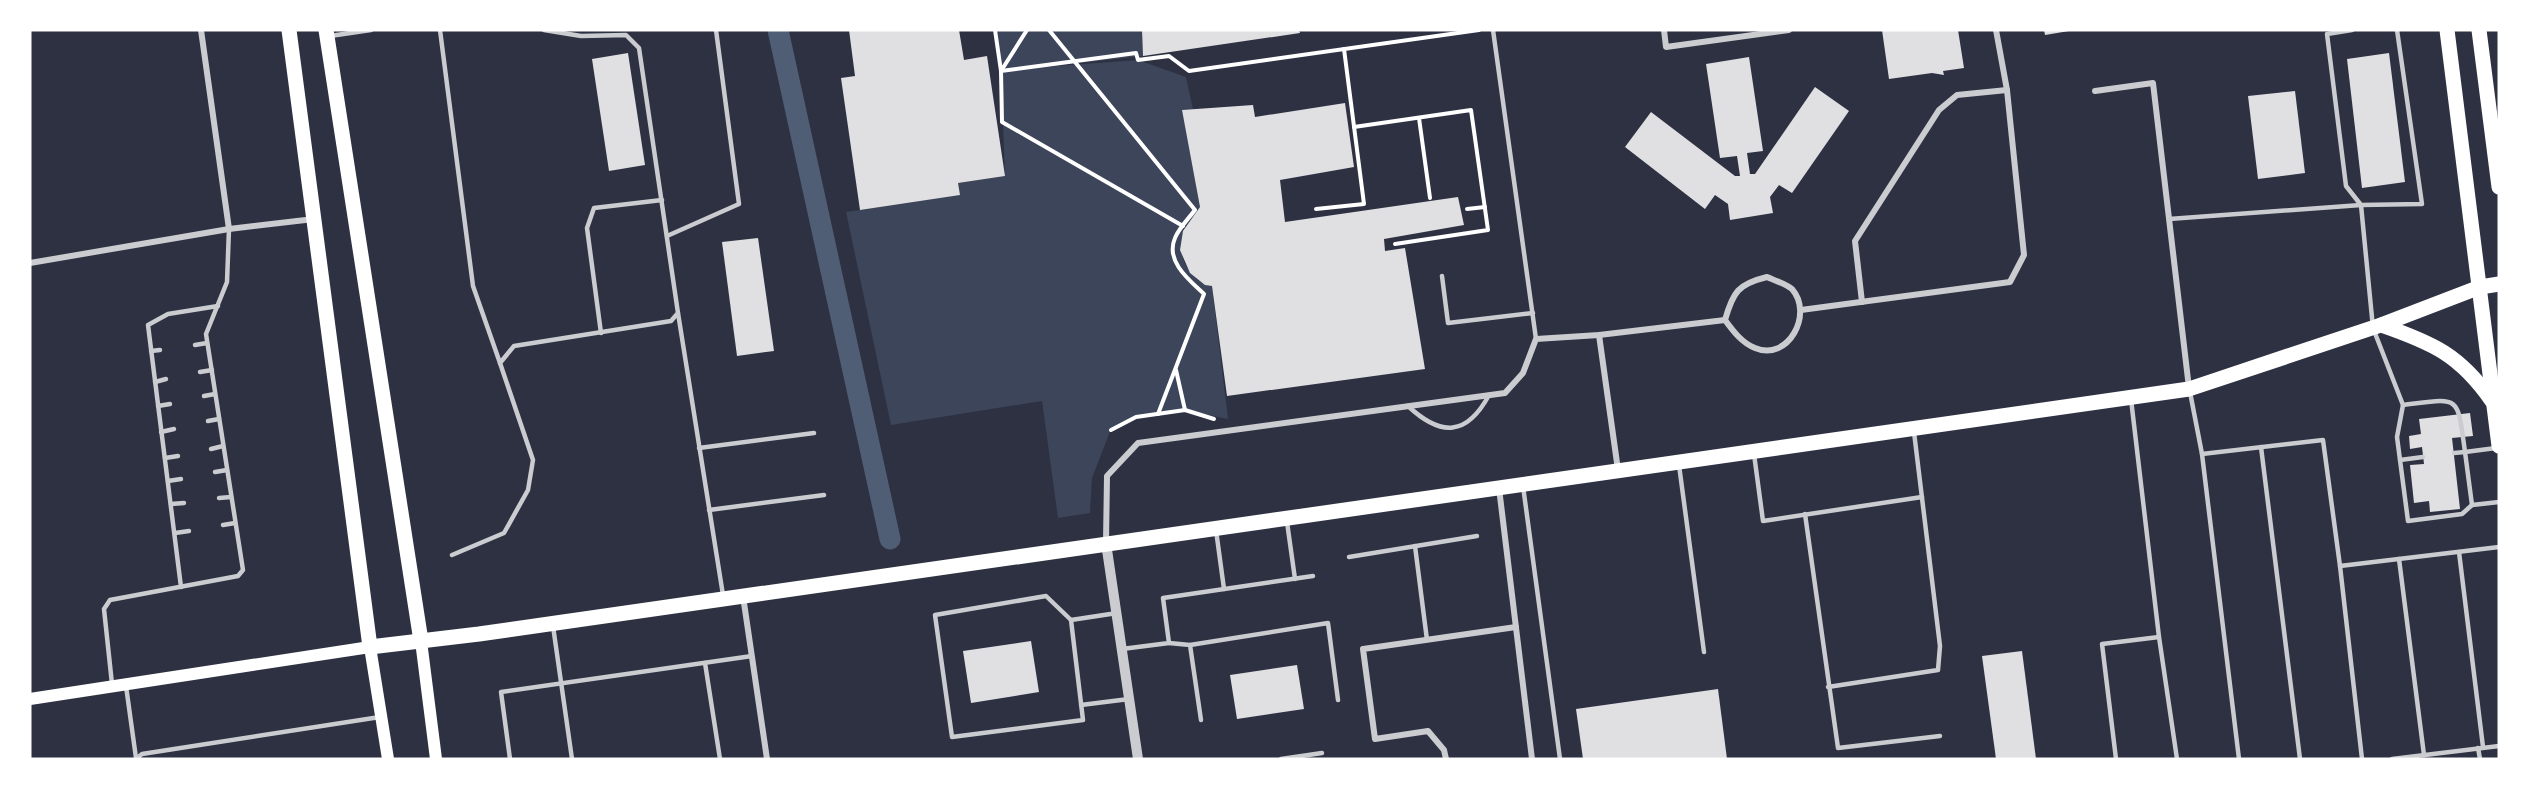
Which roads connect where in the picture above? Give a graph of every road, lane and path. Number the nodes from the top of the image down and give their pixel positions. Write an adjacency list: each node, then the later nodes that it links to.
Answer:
1 (201, 30): 38 (street)
2 (288, 30): 35 (main road)
3 (371, 30): 19 (lane)
4 (440, 30): 59 (lane)
5 (544, 30): 30 (lane)
6 (716, 30): 39 (lane)
7 (995, 30): 22 (path)
8 (1027, 30): 22 (path)
9 (1049, 30): 21 (path)
10 (1479, 30): 20 (path)
11 (1493, 30): 49 (lane)
12 (1664, 30): 13 (street)
13 (1789, 30)
14 (1996, 30): 23 (street)
15 (2352, 30): 31 (lane)
16 (2397, 30): 31 (lane)
17 (2447, 30): 44 (main road)
18 (2479, 30): 27 (main road)
19 (327, 33): 143 (main road)
20 (1344, 49): 21 (path); 26 (path)
21 (1074, 61): 22 (path); 37 (path)
22 (1001, 71): 37 (path)
23 (2007, 90): 45 (street); 45 (street)
24 (2095, 92): 36 (street)
25 (1419, 118): 26 (path); 29 (path); 32 (path)
26 (1354, 127): 33 (path)
27 (2497, 151): 28 (main road)
28 (2499, 187)
29 (1430, 198)
30 (662, 200): 39 (lane); 52 (lane)
31 (2361, 205): 36 (lane); 51 (lane)
32 (1485, 207): 34 (path); 40 (path)
33 (1316, 209)
34 (1467, 209)
35 (315, 219): 38 (street); 146 (main road)
36 (2169, 219): 65 (street)
37 (1183, 226): 60 (path)
38 (229, 230): 41 (street); 46 (lane)
39 (667, 236): 48 (lane)
40 (1395, 244)
41 (30, 263)
42 (1442, 276): 49 (lane)
43 (2499, 284): 44 (main road)
44 (2480, 287): 51 (main road); 71 (main road)
45 (1862, 302): 47 (street)
46 (218, 306): 55 (lane); 58 (lane)
47 (1801, 310): 50 (street); 50 (street)
48 (678, 313): 52 (lane); 88 (lane)
49 (1533, 313): 54 (lane)
50 (1725, 320): 53 (street)
51 (2377, 327): 65 (main road); 71 (main road); 72 (lane)
52 (601, 333): 59 (lane)
53 (1599, 335): 54 (street); 100 (street)
54 (1536, 339): 67 (street)
55 (207, 343): 56 (lane); 61 (lane)
56 (195, 345)
57 (160, 350): 58 (lane)
58 (151, 351): 64 (lane)
59 (500, 363): 127 (lane)
60 (1175, 368): 75 (path); 76 (path)
61 (212, 370): 62 (lane); 66 (lane)
62 (200, 372)
63 (166, 379): 64 (lane)
64 (155, 382): 73 (lane)
65 (2189, 389): 69 (main road); 93 (lane)
66 (215, 394): 68 (lane); 77 (lane)
67 (1489, 395): 74 (street); 74 (lane)
68 (204, 396)
69 (2131, 398): 80 (main road); 141 (lane)
70 (170, 404): 73 (lane)
71 (2494, 404): 87 (main road)
72 (2403, 405): 91 (lane); 97 (lane)
73 (158, 406): 83 (lane)
74 (1408, 406): 123 (street)
75 (1185, 410): 76 (path); 78 (path)
76 (1158, 414): 82 (path)
77 (219, 419): 79 (lane); 85 (lane)
78 (1217, 420)
79 (208, 422)
80 (1914, 428): 90 (main road); 108 (lane)
81 (174, 429): 83 (lane)
82 (1111, 430)
83 (161, 432): 96 (lane)
84 (814, 433): 88 (lane)
85 (223, 446): 89 (lane); 99 (lane)
86 (2261, 447): 93 (lane); 130 (lane); 181 (lane)
87 (2499, 447): 91 (lane)
88 (699, 448): 114 (lane)
89 (211, 449)
90 (1754, 451): 98 (main road); 115 (lane)
91 (2465, 452): 92 (lane); 113 (lane)
92 (2454, 453)
93 (2202, 454): 180 (lane)
94 (178, 456): 96 (lane)
95 (2423, 457): 97 (lane)
96 (165, 458): 103 (lane)
97 (2400, 460): 113 (lane)
98 (1679, 462): 100 (main road); 148 (lane)
99 (227, 470): 101 (lane); 107 (lane)
100 (1618, 470): 104 (main road)
101 (216, 472)
102 (181, 478): 103 (lane)
103 (168, 481): 112 (lane)
104 (1522, 483): 105 (main road); 177 (lane)
105 (1499, 487): 116 (main road); 140 (street)
106 (824, 495): 114 (lane)
107 (231, 497): 109 (lane); 117 (lane)
108 (1922, 497): 115 (lane); 154 (lane)
109 (219, 498)
110 (2499, 502): 113 (lane)
111 (184, 503): 112 (lane)
112 (171, 504): 121 (lane)
113 (2472, 505)
114 (709, 510): 136 (lane)
115 (1805, 514): 154 (lane)
116 (1286, 517): 119 (main road); 132 (lane)
117 (236, 523): 118 (lane); 133 (lane)
118 (223, 525)
119 (1216, 527): 123 (main road); 134 (lane)
120 (189, 531): 121 (lane)
121 (175, 533): 133 (lane)
122 (1477, 536): 124 (lane)
123 (1107, 543): 135 (main road); 137 (street)
124 (1415, 546): 128 (lane); 142 (lane)
125 (2499, 547): 126 (lane)
126 (2459, 552): 129 (lane); 163 (lane)
127 (452, 555)
128 (1349, 557)
129 (2398, 559): 130 (lane); 165 (lane)
130 (2340, 566): 182 (lane)
131 (1313, 576): 132 (lane)
132 (1295, 579): 134 (lane)
133 (182, 586): 153 (lane)
134 (1224, 589): 144 (lane)
135 (743, 596): 136 (main road); 149 (street)
136 (723, 598): 139 (main road)
137 (1117, 613): 138 (lane); 147 (street)
138 (1071, 620): 158 (lane); 158 (lane)
139 (552, 623): 143 (main road); 151 (lane)
140 (1516, 627): 142 (street); 176 (street)
141 (2159, 637): 178 (lane); 179 (lane)
142 (1427, 640): 175 (street)
143 (421, 641): 146 (main road); 168 (main road)
144 (1169, 643): 145 (lane); 147 (lane)
145 (1191, 645): 157 (lane); 160 (lane)
146 (370, 647): 152 (main road); 159 (main road)
147 (1122, 649): 156 (street)
148 (1704, 652)
149 (752, 656): 150 (lane); 172 (street)
150 (705, 663): 151 (lane); 171 (lane)
151 (561, 683): 169 (lane); 170 (lane)
152 (126, 684): 153 (main road); 166 (lane)
153 (113, 686): 155 (main road)
154 (1828, 687): 161 (lane)
155 (30, 699)
156 (1129, 699): 158 (lane); 173 (street)
157 (1338, 700)
158 (1081, 705)
159 (381, 717): 166 (lane); 167 (main road)
160 (1201, 720)
161 (1940, 736)
162 (2499, 746): 163 (lane)
163 (2481, 748): 165 (lane); 184 (lane)
164 (1322, 753): 174 (lane)
165 (2424, 755): 183 (lane)
166 (136, 758)
167 (388, 759)
168 (436, 759)
169 (510, 759)
170 (572, 759)
171 (720, 759)
172 (767, 759)
173 (1138, 759)
174 (1281, 759)
175 (1446, 759)
176 (1532, 759)
177 (1560, 759)
178 (2116, 759)
179 (2177, 759)
180 (2239, 759)
181 (2300, 759)
182 (2362, 759)
183 (2392, 759)
184 (2480, 759)

